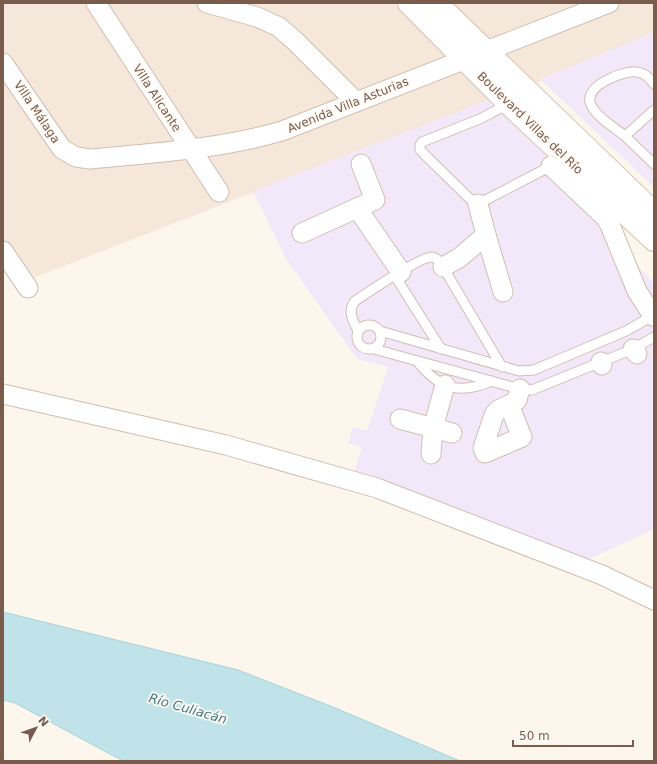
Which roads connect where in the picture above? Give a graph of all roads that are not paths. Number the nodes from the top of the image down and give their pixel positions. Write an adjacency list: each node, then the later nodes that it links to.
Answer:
1 (96, 3): 14 (street, Villa Alicante)
2 (207, 3): 11 (street)
3 (409, 3): 7 (street, Boulevard Villas del Río)
4 (436, 3): 6 (street, Boulevard Villas del Río)
5 (609, 3): 6 (street, Avenida Villa Asturias)
6 (485, 51): 7 (street, Avenida Villa Asturias); 10 (street, Boulevard Villas del Río)
7 (464, 59): 10 (street, Boulevard Villas del Río); 11 (street, Avenida Villa Asturias)
8 (3, 62): 15 (street, Villa Málaga)
9 (654, 84): 13 (lane)
10 (517, 96): 16 (street, Boulevard Villas del Río); 20 (lane); 22 (street, Boulevard Villas del Río)
11 (356, 102): 14 (street, Avenida Villa Asturias)
12 (654, 110): 13 (lane)
13 (624, 136): 18 (lane)
14 (191, 150): 15 (street, Avenida Villa Asturias); 19 (street, Villa Alicante)
15 (76, 157)
16 (559, 162): 20 (lane); 25 (street, Boulevard Villas del Río); 31 (street)
17 (361, 164): 21 (street)
18 (654, 164)
19 (219, 192)
20 (478, 204): 24 (street)
21 (357, 208): 23 (street); 28 (street)
22 (654, 213)
23 (302, 233)
24 (486, 235): 27 (street); 30 (street)
25 (654, 240)
26 (3, 251): 29 (street)
27 (443, 267): 28 (lane); 40 (lane)
28 (398, 274): 32 (lane); 37 (lane)
29 (28, 288)
30 (503, 292)
31 (654, 316): 34 (lane)
32 (358, 331): 33 (lane); 36 (lane)
33 (380, 331): 36 (lane); 37 (lane)
34 (626, 331): 38 (lane); 40 (lane)
35 (654, 337): 38 (lane)
36 (374, 349): 39 (lane)
37 (441, 349): 40 (lane)
38 (635, 351): 43 (lane)
39 (417, 361): 41 (lane); 42 (lane)
40 (502, 366)
41 (492, 381): 42 (lane); 43 (lane)
42 (445, 385): 47 (street)
43 (520, 389): 45 (street)
44 (3, 394): 50 (street)
45 (509, 405)
46 (400, 419): 47 (street)
47 (433, 428): 48 (street); 49 (street)
48 (452, 433)
49 (431, 454)
50 (654, 600)

